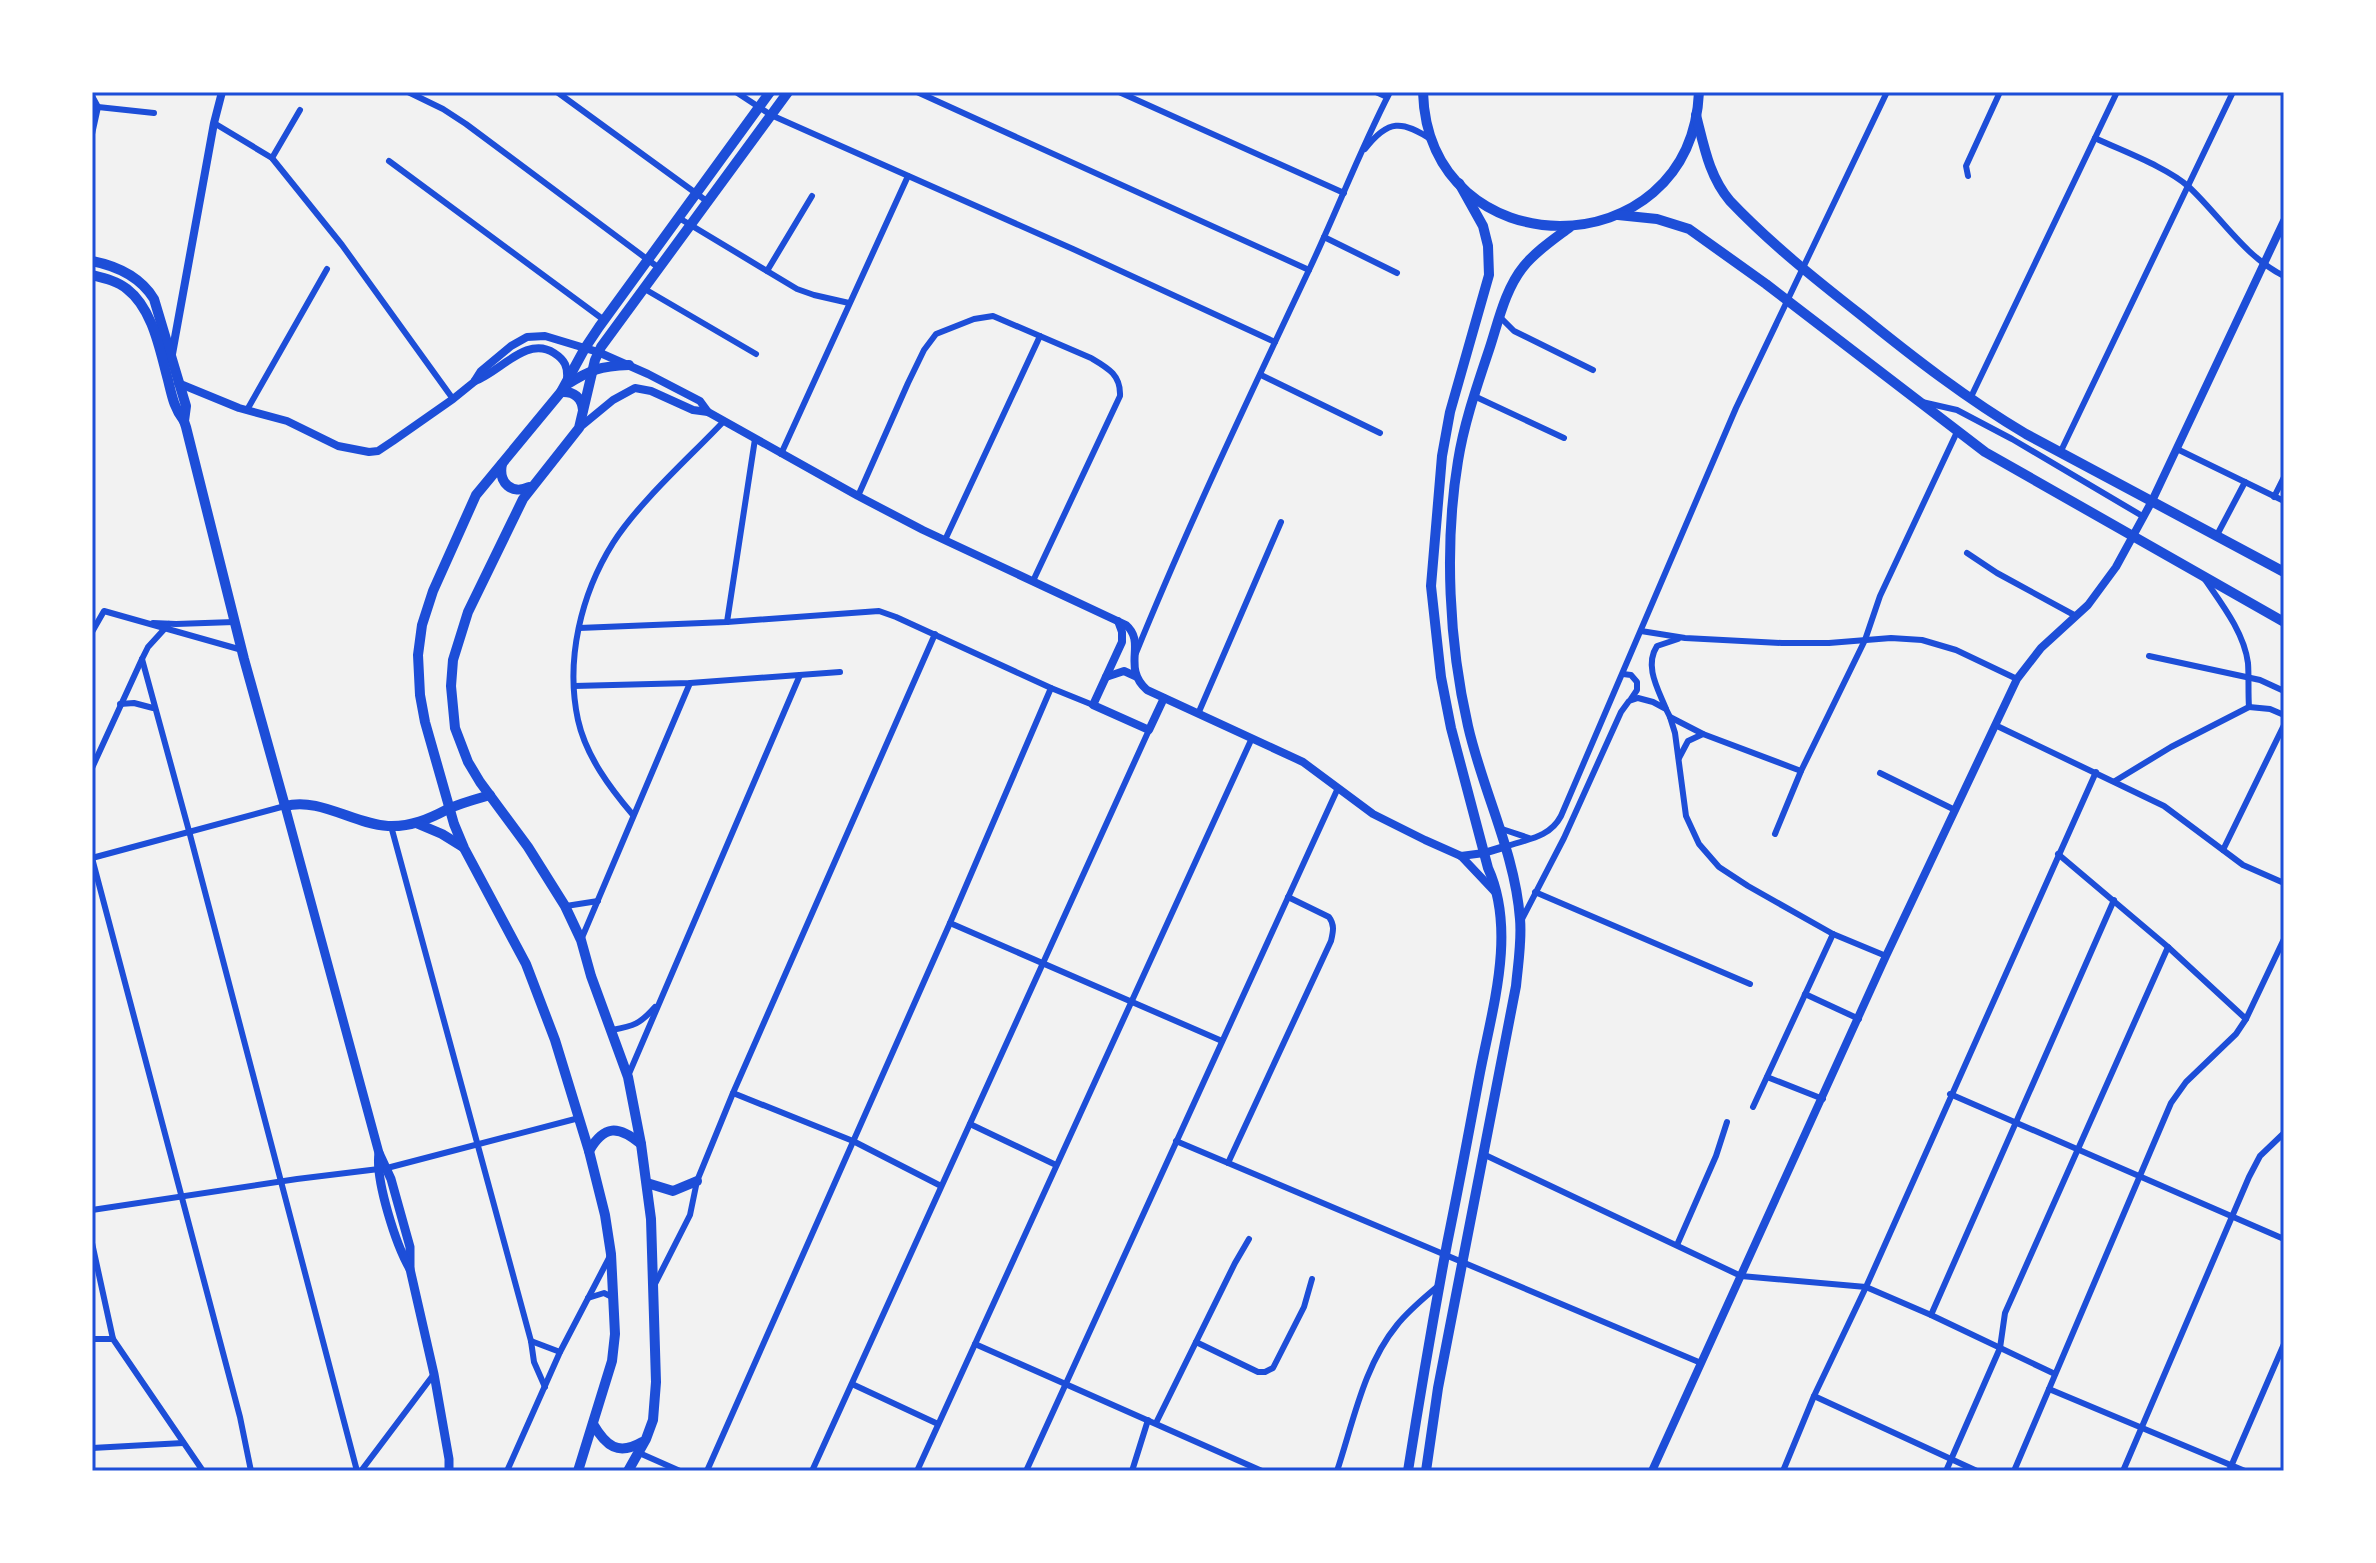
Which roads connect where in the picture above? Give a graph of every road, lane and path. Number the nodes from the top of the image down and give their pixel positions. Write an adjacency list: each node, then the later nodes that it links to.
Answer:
1 (222, 92): 24 (street)
2 (408, 92): 46 (street)
3 (557, 92): 36 (street)
4 (736, 92): 19 (street)
5 (770, 92): 19 (main road)
6 (788, 92): 22 (main road)
7 (917, 92): 51 (street)
8 (1119, 92): 35 (street)
9 (1376, 92): 17 (street)
10 (1423, 92): 27 (main road)
11 (1699, 92): 23 (main road)
12 (1876, 92): 16 (street)
13 (2000, 92): 32 (street)
14 (2117, 92): 26 (street)
15 (2233, 92): 34 (street)
16 (1886, 94): 50 (street)
17 (1389, 95): 28 (street)
18 (95, 101): 21 (street); 25 (street)
19 (759, 107): 22 (street); 36 (main road)
20 (300, 110): 29 (street)
21 (154, 113)
22 (771, 115): 31 (street); 38 (main road)
23 (1696, 115): 39 (main road); 50 (main road)
24 (214, 123): 29 (street); 68 (street)
25 (92, 134)
26 (2095, 138): 34 (street); 79 (street)
27 (1432, 140): 28 (street); 33 (main road)
28 (1363, 152): 35 (street)
29 (272, 158): 78 (street)
30 (389, 161): 61 (street)
31 (908, 176): 59 (street); 65 (street)
32 (1968, 176)
33 (1459, 183): 43 (main road); 173 (main road)
34 (2188, 186): 47 (street); 91 (street)
35 (1344, 193): 44 (street)
36 (697, 194): 38 (street); 40 (main road)
37 (812, 196): 52 (street)
38 (708, 202): 42 (main road)
39 (1618, 215): 43 (main road); 58 (main road)
40 (679, 218): 42 (street); 46 (main road)
41 (2284, 221): 47 (street)
42 (690, 226): 48 (main road); 52 (street)
43 (1570, 227): 60 (main road)
44 (1324, 237): 51 (street); 53 (street)
45 (92, 261): 68 (main road)
46 (649, 261): 48 (street); 56 (main road)
47 (2264, 265): 55 (street); 90 (street)
48 (659, 268): 57 (main road)
49 (327, 269): 81 (street)
50 (1803, 269): 58 (street); 79 (main road)
51 (1309, 270): 65 (street)
52 (767, 271): 59 (street)
53 (1397, 273)
54 (92, 275): 75 (main road)
55 (2284, 276)
56 (633, 281): 57 (street); 61 (main road)
57 (644, 289): 67 (main road); 69 (street)
58 (1787, 302): 80 (main road); 117 (street)
59 (849, 303): 92 (street)
60 (1500, 317): 62 (street); 63 (main road)
61 (604, 320): 66 (main road)
62 (1514, 331): 63 (street); 72 (street)
63 (1494, 333): 77 (main road)
64 (1040, 336): 97 (street); 105 (street); 109 (street)
65 (1275, 342): 73 (street)
66 (585, 348): 67 (street); 74 (street); 76 (main road)
67 (598, 352): 70 (street); 71 (main road)
68 (172, 354): 75 (main road)
69 (756, 354)
70 (629, 365): 71 (main road); 83 (street)
71 (593, 369): 76 (main road); 82 (main road)
72 (1593, 370)
73 (1261, 375): 87 (street); 123 (street)
74 (474, 382): 76 (street); 78 (street)
75 (174, 385): 81 (street); 112 (main road)
76 (564, 387): 82 (main road); 93 (main road)
77 (1474, 396): 88 (street); 166 (main road)
78 (453, 399): 81 (street)
79 (1970, 399): 91 (main road)
80 (1915, 400): 86 (main road); 101 (street)
81 (247, 410)
82 (584, 412): 85 (main road)
83 (708, 412): 84 (street); 85 (street)
84 (724, 421): 89 (street); 116 (street)
85 (579, 428): 96 (main road)
86 (1957, 432): 103 (main road); 121 (street)
87 (1380, 433)
88 (1564, 438)
89 (755, 439): 92 (street); 113 (street)
90 (2177, 449): 95 (street); 99 (street)
91 (2060, 453): 99 (main road)
92 (781, 454): 97 (street)
93 (502, 463): 96 (main road); 161 (main road)
94 (2284, 477): 98 (street)
95 (2245, 482): 98 (street); 104 (street)
96 (532, 485): 159 (main road)
97 (858, 496): 105 (street)
98 (2274, 497): 100 (street)
99 (2152, 501): 101 (street); 104 (main road)
100 (2284, 501)
101 (2144, 517): 103 (street)
102 (1281, 522): 144 (street)
103 (2133, 535): 108 (main road); 110 (street)
104 (2217, 535): 107 (main road)
105 (945, 540): 109 (street)
106 (1967, 553): 110 (street)
107 (2284, 572)
108 (2200, 573): 114 (main road); 130 (street)
109 (1033, 581): 111 (street)
110 (2076, 616): 132 (street)
111 (1118, 621): 123 (street); 131 (street)
112 (235, 622): 115 (street); 122 (main road)
113 (727, 622): 116 (street); 119 (street)
114 (2284, 622)
115 (166, 627): 118 (street); 122 (street); 125 (street)
116 (579, 628): 134 (street)
117 (1641, 631): 120 (street); 127 (street)
118 (92, 632)
119 (935, 634): 135 (street); 202 (street)
120 (1685, 638): 121 (street); 143 (street)
121 (1865, 640): 132 (street); 154 (street)
122 (242, 650): 160 (main road)
123 (1135, 656): 129 (street)
124 (2149, 656): 130 (street)
125 (142, 659): 139 (street); 142 (street)
126 (840, 672): 128 (street)
127 (1623, 674): 138 (street); 169 (street)
128 (800, 675): 133 (street); 194 (street)
129 (1135, 676): 131 (street); 137 (street)
130 (2248, 677): 136 (street); 141 (street)
131 (1106, 678): 140 (street)
132 (2017, 679): 147 (street)
133 (690, 683): 134 (street); 163 (street)
134 (574, 686): 163 (street)
135 (1051, 688): 140 (street); 185 (street)
136 (2284, 691)
137 (1164, 698): 144 (street); 149 (street)
138 (1629, 701): 143 (street); 178 (street)
139 (120, 704): 142 (street); 153 (street)
140 (1093, 705): 149 (street)
141 (2249, 707): 145 (street); 157 (street)
142 (153, 708): 167 (street)
143 (1666, 709): 146 (street)
144 (1198, 714): 151 (street)
145 (2284, 715)
146 (1670, 717): 150 (street); 152 (street)
147 (1995, 725): 155 (street); 162 (street)
148 (2284, 725): 172 (street)
149 (1149, 730): 191 (street)
150 (1703, 734): 152 (street); 154 (street)
151 (1252, 738): 158 (street); 195 (street)
152 (1677, 762): 186 (street)
153 (92, 768)
154 (1801, 771): 168 (street)
155 (2096, 772): 157 (street); 174 (street)
156 (1880, 773): 162 (street)
157 (2115, 781): 172 (street)
158 (1338, 788): 175 (street); 180 (street)
159 (490, 795): 161 (main road); 183 (main road)
160 (285, 806): 165 (main road); 167 (street); 220 (main road)
161 (450, 808): 164 (main road); 171 (main road)
162 (1955, 810): 190 (street)
163 (633, 815): 182 (street)
164 (416, 823): 165 (main road); 171 (main road)
165 (391, 826): 214 (street)
166 (1501, 829): 169 (street); 170 (main road)
167 (189, 831): 176 (street); 223 (street)
168 (1775, 834)
169 (1533, 838): 170 (street)
170 (1507, 846): 173 (street); 184 (main road)
171 (464, 848): 206 (main road)
172 (2223, 850): 177 (street)
173 (1484, 853): 175 (street); 179 (main road)
174 (2058, 854): 181 (street); 203 (street)
175 (1461, 856): 179 (street)
176 (92, 858): 226 (street)
177 (2284, 883)
178 (1535, 892): 184 (street); 192 (street)
179 (1497, 895): 234 (main road)
180 (1288, 897): 199 (street); 218 (street)
181 (2114, 900): 189 (street); 208 (street)
182 (598, 901): 183 (street); 188 (street)
183 (565, 906): 188 (main road)
184 (1521, 921): 217 (main road)
185 (950, 923): 191 (street); 211 (street)
186 (1833, 934): 190 (street); 193 (street)
187 (2284, 939): 197 (street)
188 (581, 940): 198 (main road)
189 (2168, 947): 197 (street); 215 (street)
190 (1886, 956): 196 (street)
191 (1043, 963): 195 (street); 209 (street)
192 (1750, 984)
193 (1805, 994): 196 (street); 201 (street)
194 (660, 1001): 198 (street); 200 (street)
195 (1131, 1001): 199 (street); 219 (street)
196 (1859, 1019): 204 (street)
197 (2246, 1019): 221 (street)
198 (612, 1030): 200 (main road)
199 (1222, 1041): 212 (street)
200 (628, 1077): 213 (main road)
201 (1767, 1077): 204 (street); 205 (street)
202 (733, 1093): 211 (street); 222 (street)
203 (1950, 1094): 208 (street); 239 (street)
204 (1823, 1099): 236 (street)
205 (1753, 1107)
206 (579, 1118): 214 (street); 216 (main road)
207 (1727, 1122): 232 (street)
208 (2017, 1123): 215 (street); 243 (street)
209 (970, 1124): 219 (street); 225 (street)
210 (2284, 1133): 228 (street)
211 (853, 1141): 225 (street); 278 (street)
212 (1176, 1141): 218 (street); 255 (street)
213 (641, 1144): 216 (main road); 224 (main road)
214 (478, 1145): 220 (street); 246 (street)
215 (2079, 1150): 221 (street); 250 (street)
216 (589, 1151): 233 (main road)
217 (1483, 1154): 232 (street); 235 (main road)
218 (1228, 1163): 234 (street)
219 (1056, 1165): 248 (street)
220 (383, 1169): 223 (street); 253 (main road)
221 (2141, 1176): 228 (street); 254 (street)
222 (697, 1181): 224 (main road); 240 (street)
223 (282, 1182): 226 (street); 272 (street)
224 (647, 1183): 240 (main road)
225 (941, 1186): 256 (street)
226 (181, 1197): 227 (street); 271 (street)
227 (92, 1210)
228 (2232, 1215): 230 (street); 263 (street)
229 (1249, 1239): 247 (street)
230 (2284, 1239)
231 (92, 1243): 245 (street)
232 (1677, 1245): 236 (street)
233 (611, 1254): 241 (street); 242 (main road)
234 (1445, 1254): 235 (street); 238 (main road)
235 (1461, 1261): 252 (street); 286 (main road)
236 (1741, 1276): 239 (street); 252 (street)
237 (1312, 1279): 247 (street)
238 (1441, 1283): 284 (street); 285 (main road)
239 (1866, 1287): 243 (street); 259 (street)
240 (653, 1288): 264 (main road)
241 (588, 1298): 242 (street); 251 (street)
242 (615, 1298): 261 (main road)
243 (1931, 1315): 250 (street)
244 (92, 1339): 245 (street)
245 (113, 1339): 265 (street)
246 (531, 1341): 251 (street); 257 (street)
247 (1196, 1342): 260 (street)
248 (975, 1344): 255 (street); 262 (street)
249 (2284, 1344): 269 (street)
250 (2000, 1348): 254 (street); 268 (street)
251 (560, 1352): 257 (street)
252 (1701, 1363): 287 (street)
253 (434, 1374): 272 (street); 273 (main road)
254 (2055, 1374): 258 (street)
255 (1066, 1382): 260 (street); 281 (street)
256 (852, 1384): 262 (street); 279 (street)
257 (545, 1387): 274 (street)
258 (2049, 1389): 263 (street); 291 (street)
259 (1814, 1396): 268 (street); 288 (street)
260 (1152, 1422): 282 (street); 283 (street)
261 (593, 1424): 264 (main road); 275 (main road)
262 (938, 1424): 280 (street)
263 (2140, 1429): 269 (street); 292 (street)
264 (646, 1439): 267 (main road)
265 (183, 1443): 266 (street); 270 (street)
266 (92, 1448)
267 (637, 1452): 276 (main road); 277 (street)
268 (1952, 1460): 289 (street); 290 (street)
269 (2230, 1468): 293 (street)
270 (203, 1471)
271 (251, 1471)
272 (359, 1471)
273 (449, 1471)
274 (507, 1471)
275 (578, 1471)
276 (628, 1471)
277 (680, 1471)
278 (707, 1471)
279 (812, 1471)
280 (917, 1471)
281 (1026, 1471)
282 (1132, 1471)
283 (1262, 1471)
284 (1337, 1471)
285 (1408, 1471)
286 (1426, 1471)
287 (1652, 1471)
288 (1783, 1471)
289 (1946, 1471)
290 (1977, 1471)
291 (2014, 1471)
292 (2123, 1471)
293 (2245, 1471)

